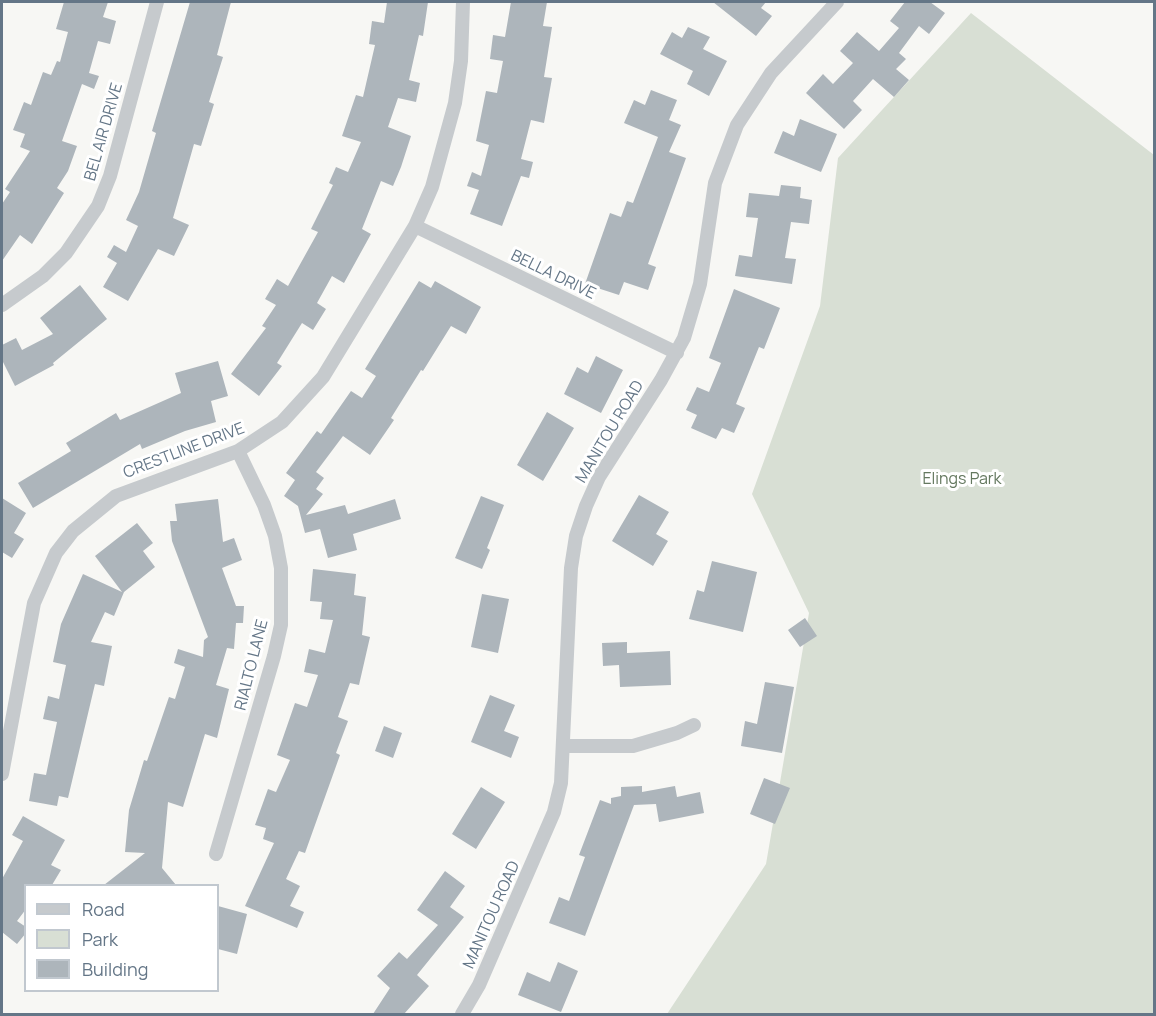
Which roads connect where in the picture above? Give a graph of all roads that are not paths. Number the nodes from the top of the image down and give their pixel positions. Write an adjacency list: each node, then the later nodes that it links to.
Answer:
1 (157, 2): 5 (street, BEL AIR DRIVE)
2 (463, 2): 4 (street, CRESTLINE DRIVE)
3 (837, 2): 6 (street, MANITOU ROAD)
4 (415, 226): 6 (street, BELLA DRIVE); 7 (street, CRESTLINE DRIVE)
5 (2, 305)
6 (677, 353): 9 (street, MANITOU ROAD)
7 (238, 451): 10 (street, CRESTLINE DRIVE); 11 (street, RIALTO LANE)
8 (694, 725): 9 (street)
9 (563, 746): 12 (street, MANITOU ROAD)
10 (2, 774)
11 (216, 854)
12 (462, 1014)

